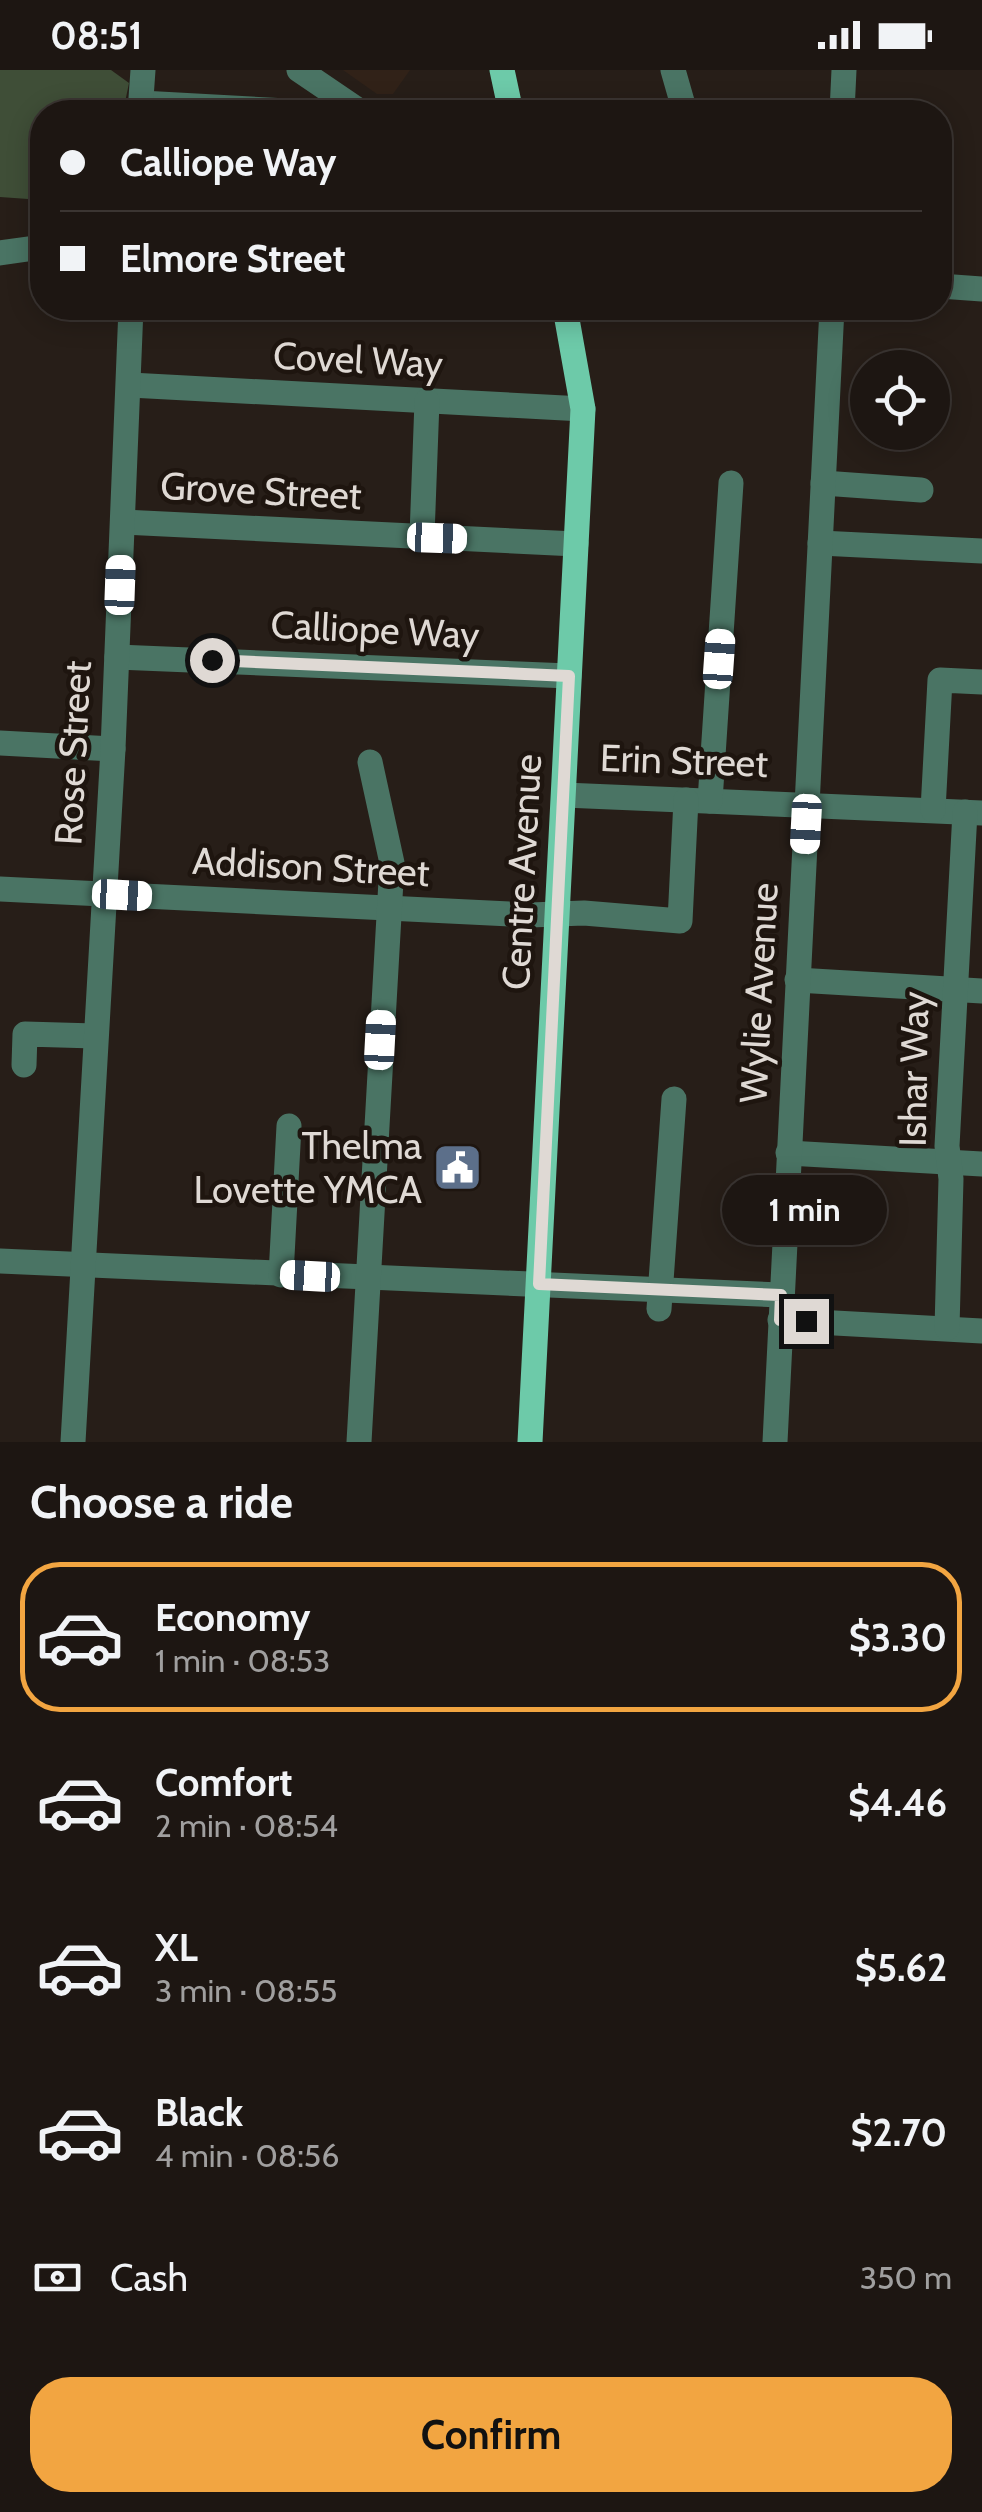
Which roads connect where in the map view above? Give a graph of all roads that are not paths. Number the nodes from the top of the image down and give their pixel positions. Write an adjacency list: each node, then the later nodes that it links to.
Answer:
1 (143, 70): 6 (street)
2 (299, 70): 7 (street); 8 (street)
3 (502, 70): 9 (main road)
4 (673, 70): 10 (street)
5 (844, 70): 11 (street)
6 (141, 100)
7 (280, 100)
8 (335, 100)
9 (509, 100)
10 (681, 100)
11 (843, 100)
12 (30, 249): 13 (street)
13 (0, 253)
14 (952, 287): 15 (street)
15 (982, 289)
16 (130, 320): 19 (street, Rose Street)
17 (566, 320): 21 (main road, Centre Avenue)
18 (831, 320): 23 (street, Wylie Avenue)
19 (130, 386): 20 (street, Covel Way); 25 (street, Rose Street)
20 (427, 401): 21 (street, Covel Way); 26 (street)
21 (583, 409): 28 (main road, Centre Avenue)
22 (730, 482): 37 (street)
23 (823, 483): 24 (street); 27 (street, Wylie Avenue)
24 (920, 490)
25 (123, 522): 26 (street, Grove Street); 30 (street, Rose Street)
26 (422, 536): 28 (street, Grove Street)
27 (820, 543): 29 (street); 38 (street, Wylie Avenue)
28 (576, 544): 31 (main road, Centre Avenue)
29 (982, 552)
30 (116, 657): 31 (street, Calliope Way); 34 (street, Rose Street)
31 (569, 676): 36 (main road, Centre Avenue)
32 (982, 682): 39 (street)
33 (0, 743): 34 (street)
34 (113, 749): 42 (street, Rose Street)
35 (370, 762): 43 (street)
36 (564, 795): 37 (street, Erin Street); 44 (main road, Centre Avenue)
37 (698, 800): 38 (street, Erin Street); 44 (street, Addison Street)
38 (806, 803): 39 (street, Erin Street); 45 (street, Wylie Avenue)
39 (933, 810): 40 (street, Erin Street)
40 (973, 812): 46 (street, Ishar Way)
41 (0, 889): 42 (street, Addison Street)
42 (102, 894): 43 (street, Addison Street); 48 (street, Rose Street)
43 (386, 908): 44 (street, Addison Street); 58 (street)
44 (558, 914): 59 (main road, Centre Avenue)
45 (798, 980): 46 (street); 52 (street, Wylie Avenue)
46 (952, 989): 47 (street); 53 (street, Ishar Way)
47 (982, 991)
48 (95, 1036): 49 (street); 56 (street, Rose Street)
49 (24, 1065)
50 (674, 1099): 60 (street)
51 (289, 1126): 57 (street)
52 (788, 1152): 53 (street); 61 (street, Wylie Avenue)
53 (949, 1162): 54 (street); 62 (street, Ishar Way)
54 (982, 1164)
55 (0, 1261): 56 (street)
56 (83, 1265): 57 (street); 64 (street, Rose Street)
57 (280, 1275): 58 (street)
58 (368, 1279): 59 (street); 65 (street)
59 (539, 1284): 60 (street); 66 (main road, Centre Avenue)
60 (660, 1299): 61 (street)
61 (781, 1307): 62 (street); 67 (street, Wylie Avenue)
62 (946, 1328): 63 (street)
63 (982, 1330)
64 (73, 1442)
65 (359, 1442)
66 (530, 1442)
67 (775, 1442)

